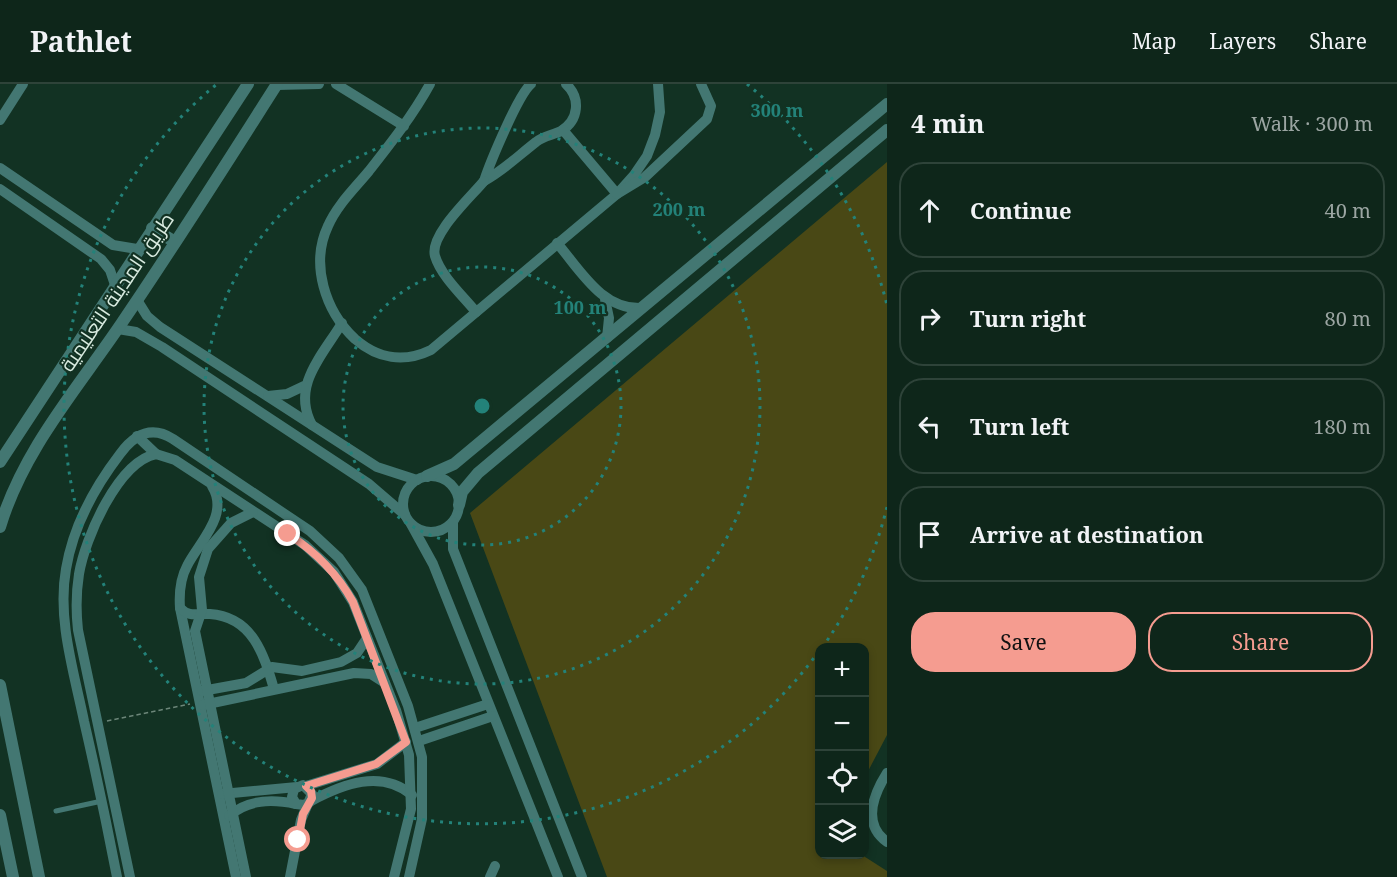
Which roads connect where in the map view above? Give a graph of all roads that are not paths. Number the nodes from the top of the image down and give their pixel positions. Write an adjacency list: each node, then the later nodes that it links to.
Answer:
1 (23, 84): 12 (street)
2 (248, 84): 20 (street, طريق المدينة التعليمية)
3 (320, 84): 10 (street)
4 (336, 84): 13 (street)
5 (429, 84): 13 (street)
6 (531, 84): 17 (street)
7 (566, 84): 14 (street)
8 (658, 84): 19 (street)
9 (701, 84): 19 (street)
10 (277, 85): 21 (street, طريق المدينة التعليمية)
11 (887, 104): 27 (street)
12 (0, 120)
13 (404, 126): 29 (street)
14 (563, 129): 17 (street); 19 (street)
15 (887, 130): 40 (street)
16 (0, 168): 23 (street)
17 (484, 181): 28 (street)
18 (0, 189): 24 (street)
19 (617, 194): 22 (street)
20 (152, 228): 21 (street); 23 (street, طريق المدينة التعليمية)
21 (175, 242): 26 (street, طريق المدينة التعليمية)
22 (557, 243): 25 (street); 28 (street)
23 (137, 249): 24 (street, طريق المدينة التعليمية)
24 (115, 285): 37 (street, طريق المدينة التعليمية)
25 (605, 299): 27 (street); 31 (street)
26 (137, 300): 30 (street, طريق المدينة التعليمية); 33 (street)
27 (642, 308): 31 (street)
28 (476, 312): 29 (street)
29 (342, 323): 32 (street)
30 (118, 329): 43 (street); 46 (street, طريق المدينة التعليمية)
31 (607, 338): 38 (street)
32 (304, 386): 33 (street); 34 (street)
33 (267, 396): 34 (street)
34 (312, 425): 38 (street)
35 (137, 436): 36 (street); 42 (street); 47 (street)
36 (156, 454): 39 (street); 44 (street)
37 (0, 462)
38 (422, 478): 40 (street); 43 (street)
39 (210, 484): 41 (street); 50 (street)
40 (459, 505): 45 (street)
41 (253, 512): 48 (street); 49 (street)
42 (83, 514): 44 (street); 67 (street)
43 (408, 519): 45 (street); 59 (street)
44 (97, 521): 66 (street)
45 (453, 522): 91 (street)
46 (0, 526)
47 (329, 548): 48 (street); 60 (street)
48 (321, 559): 53 (street)
49 (202, 601): 50 (street); 51 (street); 52 (street)
50 (179, 604): 51 (street); 58 (street)
51 (201, 614): 52 (street); 58 (street)
52 (220, 616): 54 (street)
53 (367, 638): 54 (street); 55 (street)
54 (268, 669): 57 (street); 58 (street)
55 (385, 683): 57 (street); 61 (street)
56 (0, 685): 81 (street)
57 (274, 689): 58 (street)
58 (202, 699): 70 (street)
59 (488, 704): 62 (street); 63 (street)
60 (408, 706): 61 (street); 63 (street)
61 (396, 710): 65 (street)
62 (493, 716): 64 (street); 90 (street)
63 (415, 728): 64 (street)
64 (419, 741): 88 (street)
65 (406, 742): 69 (street); 71 (street)
66 (107, 766): 67 (street); 83 (street)
67 (95, 769): 72 (street)
68 (887, 773): 78 (street)
69 (301, 786): 70 (street); 73 (street); 74 (street)
70 (224, 794): 77 (street)
71 (412, 795): 73 (street); 87 (street)
72 (102, 801): 75 (lane); 82 (street)
73 (310, 802): 74 (street); 86 (street)
74 (296, 804): 77 (street)
75 (56, 811)
76 (0, 815): 80 (street)
77 (228, 816): 84 (street); 85 (street)
78 (887, 842)
79 (495, 866): 89 (street)
80 (13, 877)
81 (39, 877)
82 (117, 877)
83 (130, 877)
84 (236, 877)
85 (246, 877)
86 (290, 877)
87 (394, 877)
88 (409, 877)
89 (490, 877)
90 (558, 877)
91 (582, 877)

